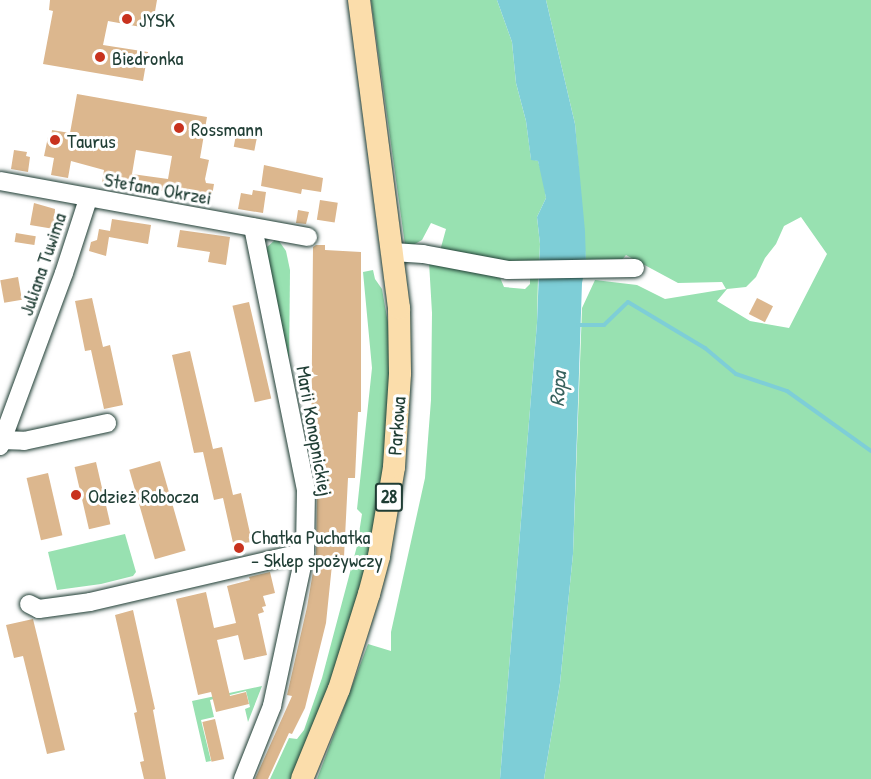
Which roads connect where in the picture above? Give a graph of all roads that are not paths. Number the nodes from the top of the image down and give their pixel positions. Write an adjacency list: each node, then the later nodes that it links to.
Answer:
1 (348, 0): 5 (main road, Parkowa / 28)
2 (359, 0): 5 (main road, Parkowa / 28)
3 (0, 181): 4 (street, Stefana Okrzei)
4 (88, 199): 6 (street, Stefana Okrzei); 11 (street, Juliana Tuwima)
5 (387, 202): 8 (main road, Parkowa / 28)
6 (254, 227): 7 (street, Stefana Okrzei); 12 (street, Marii Konopnickiej)
7 (308, 237)
8 (393, 252): 9 (street); 15 (main road, Parkowa / 28)
9 (635, 268)
10 (107, 423): 11 (street)
11 (1, 442)
12 (305, 552): 13 (street); 14 (street, Marii Konopnickiej)
13 (29, 604)
14 (243, 779)
15 (302, 779)

